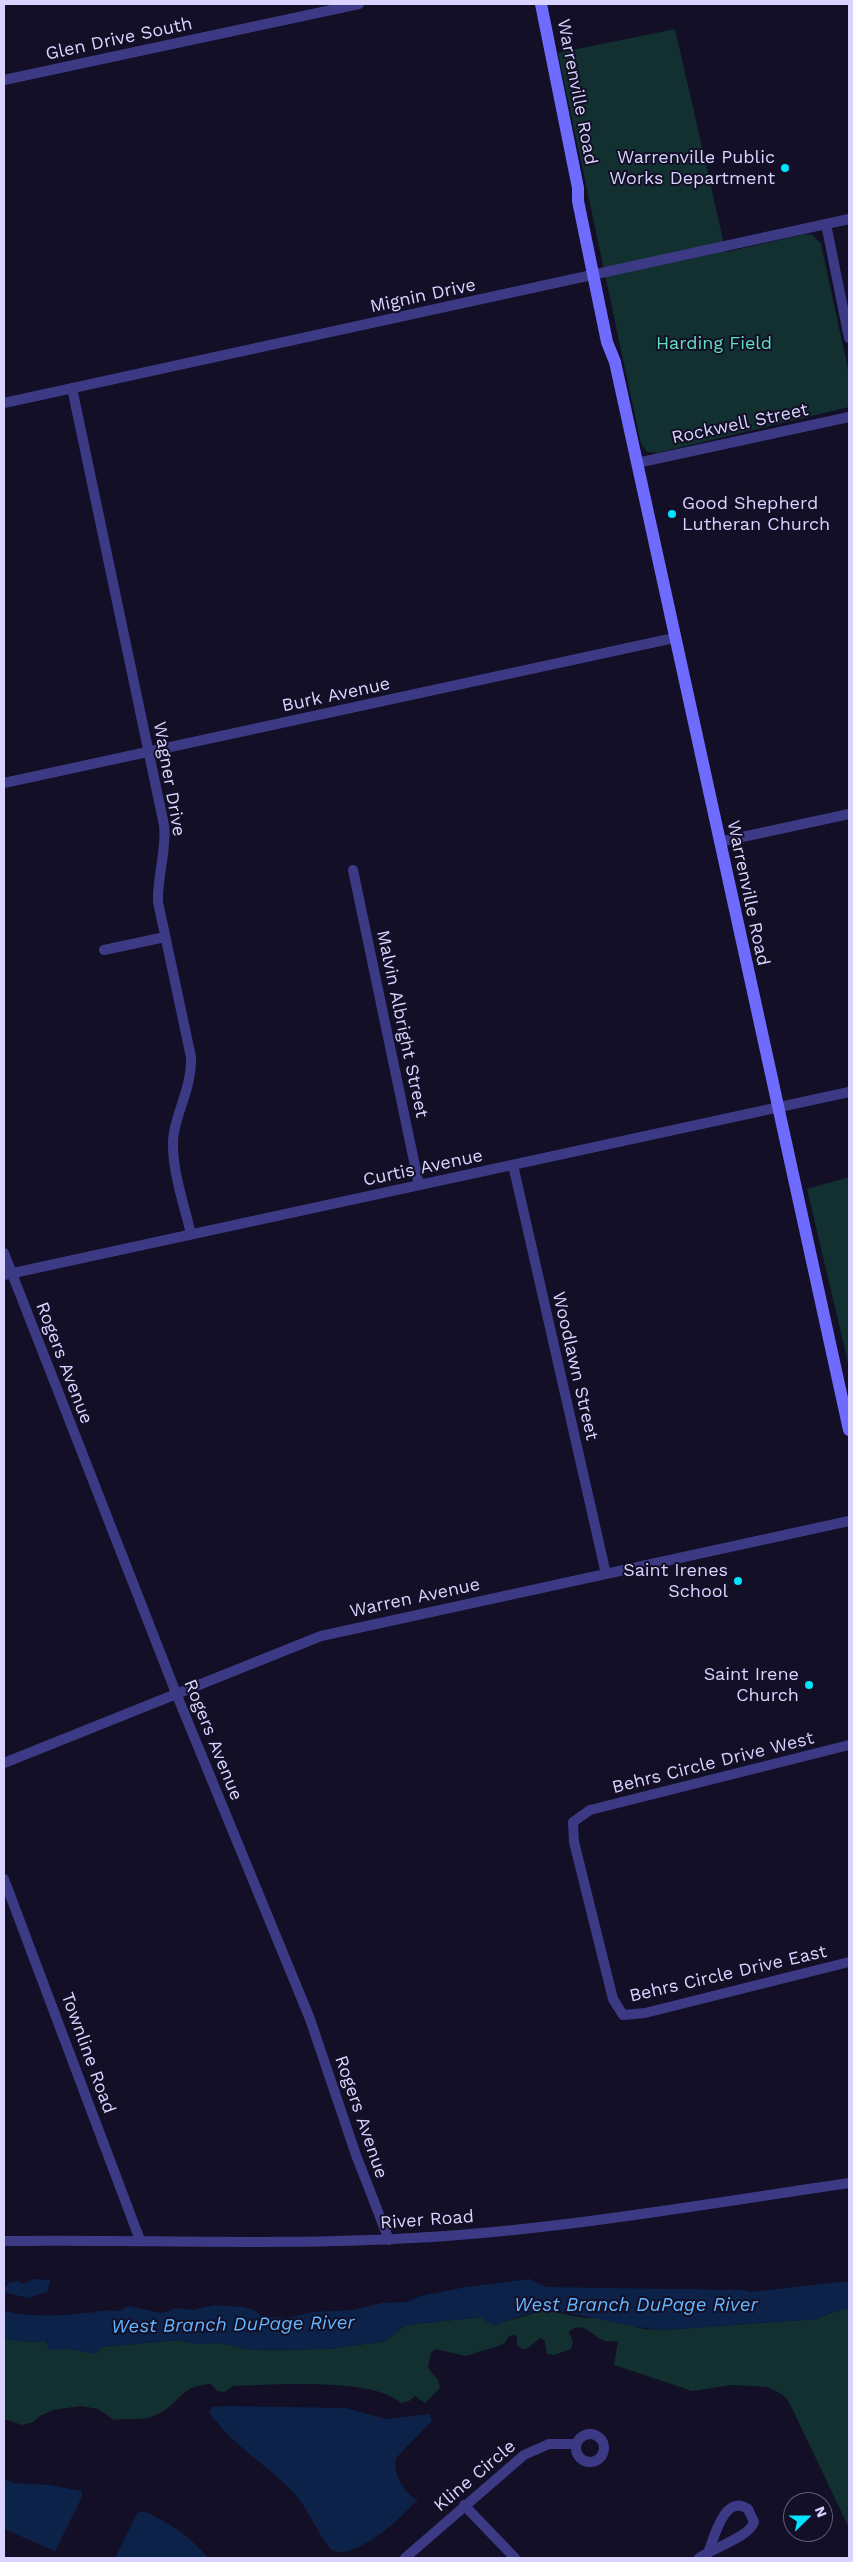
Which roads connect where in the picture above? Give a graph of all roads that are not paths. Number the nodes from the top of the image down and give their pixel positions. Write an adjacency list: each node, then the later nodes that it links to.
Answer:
1 (359, 4): 3 (street, Glen Drive South)
2 (541, 4): 6 (main road, Warrenville Road)
3 (4, 80)
4 (849, 219): 5 (street, Mignin Drive)
5 (826, 224): 6 (street, Mignin Drive); 7 (street)
6 (597, 275): 8 (street, Mignin Drive); 11 (main road, Warrenville Road)
7 (849, 338)
8 (72, 388): 9 (street, Mignin Drive); 13 (street, Wagner Drive)
9 (4, 403)
10 (849, 417): 11 (street, Rockwell Street)
11 (637, 463): 12 (main road, Warrenville Road)
12 (674, 638): 13 (street, Burk Avenue); 16 (main road, Warrenville Road)
13 (148, 752): 14 (street, Burk Avenue); 18 (street, Wagner Drive)
14 (4, 783)
15 (849, 814): 16 (street)
16 (719, 842): 21 (main road, Warrenville Road)
17 (353, 870): 23 (street, Malvin Albright Street)
18 (165, 937): 19 (street); 24 (street, Wagner Drive)
19 (104, 950)
20 (849, 1092): 21 (street, Curtis Avenue)
21 (777, 1108): 22 (street, Curtis Avenue); 27 (main road, Warrenville Road)
22 (513, 1165): 23 (street, Curtis Avenue); 29 (street, Woodlawn Street)
23 (419, 1185): 24 (street, Curtis Avenue)
24 (191, 1234): 26 (street, Curtis Avenue)
25 (4, 1253): 26 (street, Rogers Avenue)
26 (8, 1274): 30 (street, Rogers Avenue)
27 (849, 1430)
28 (849, 1521): 29 (street, Warren Avenue)
29 (606, 1574): 30 (street, Warren Avenue)
30 (176, 1693): 32 (street, Warren Avenue); 38 (street, Rogers Avenue)
31 (849, 1745): 35 (street, Behrs Circle Drive West)
32 (4, 1763)
33 (4, 1879): 37 (street, Townline Road)
34 (849, 1962): 35 (street, Behrs Circle Drive East)
35 (608, 1979)
36 (849, 2183): 38 (street, River Road)
37 (140, 2240): 38 (street, River Road); 39 (street, River Road)
38 (389, 2240)
39 (4, 2241)
40 (576, 2444): 41 (street, Kline Circle)
41 (464, 2505): 43 (street, Kline Circle); 44 (street)
42 (709, 2550): 42 (street); 45 (street)
43 (405, 2558)
44 (515, 2558)
45 (699, 2558)

